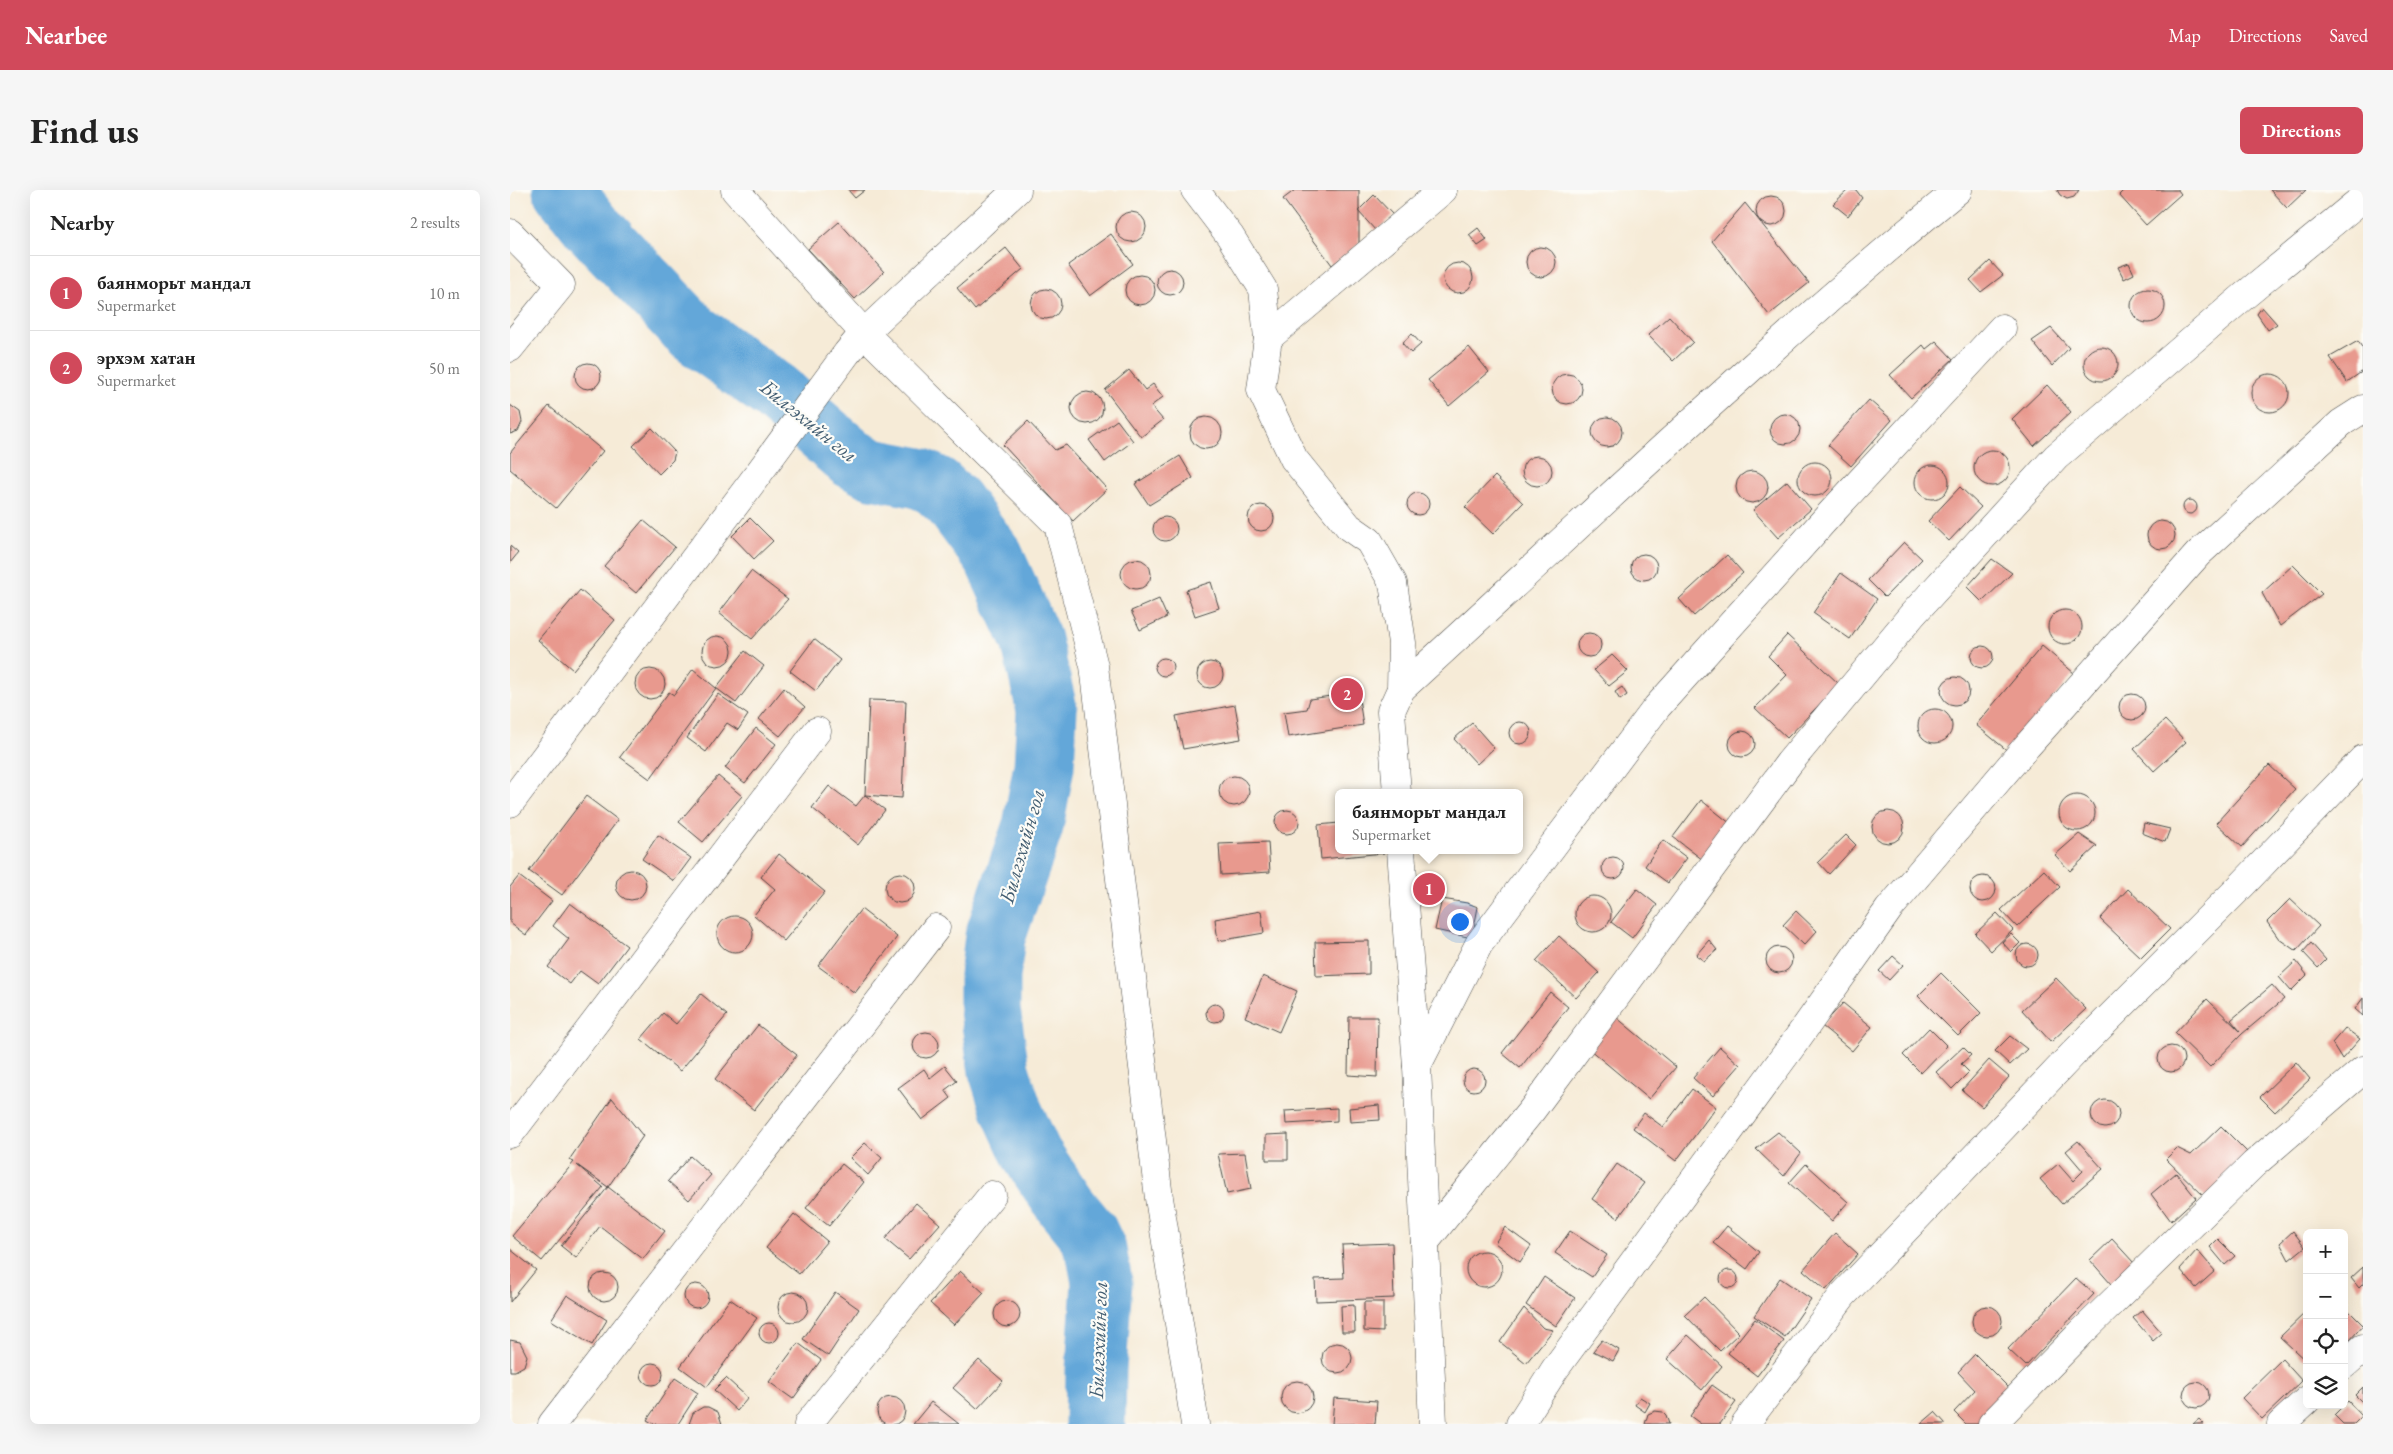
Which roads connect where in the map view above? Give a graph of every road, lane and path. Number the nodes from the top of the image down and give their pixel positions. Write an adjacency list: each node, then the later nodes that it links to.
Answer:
1 (735, 190): 9 (street)
2 (1017, 190): 9 (street)
3 (1195, 190): 10 (street)
4 (1443, 190): 10 (street)
5 (1958, 190): 13 (street)
6 (2363, 198): 24 (street)
7 (510, 232): 11 (street)
8 (2002, 328): 20 (street)
9 (864, 333): 17 (street); 30 (street)
10 (1268, 338): 13 (street)
11 (510, 348)
12 (2363, 409): 32 (street)
13 (1402, 690): 16 (street)
14 (817, 731): 22 (street)
15 (2363, 759): 33 (street)
16 (1397, 789)
17 (510, 803)
18 (1401, 854): 20 (street)
19 (936, 928): 28 (street)
20 (1417, 1066): 24 (street)
21 (2363, 1070): 34 (street)
22 (510, 1134)
23 (992, 1195): 29 (street)
24 (1425, 1242): 31 (street)
25 (2363, 1348): 26 (street)
26 (2345, 1364)
27 (2303, 1404): 35 (street)
28 (552, 1424)
29 (808, 1424)
30 (1195, 1424)
31 (1433, 1424)
32 (1520, 1424)
33 (1745, 1424)
34 (1992, 1424)
35 (2282, 1424)

